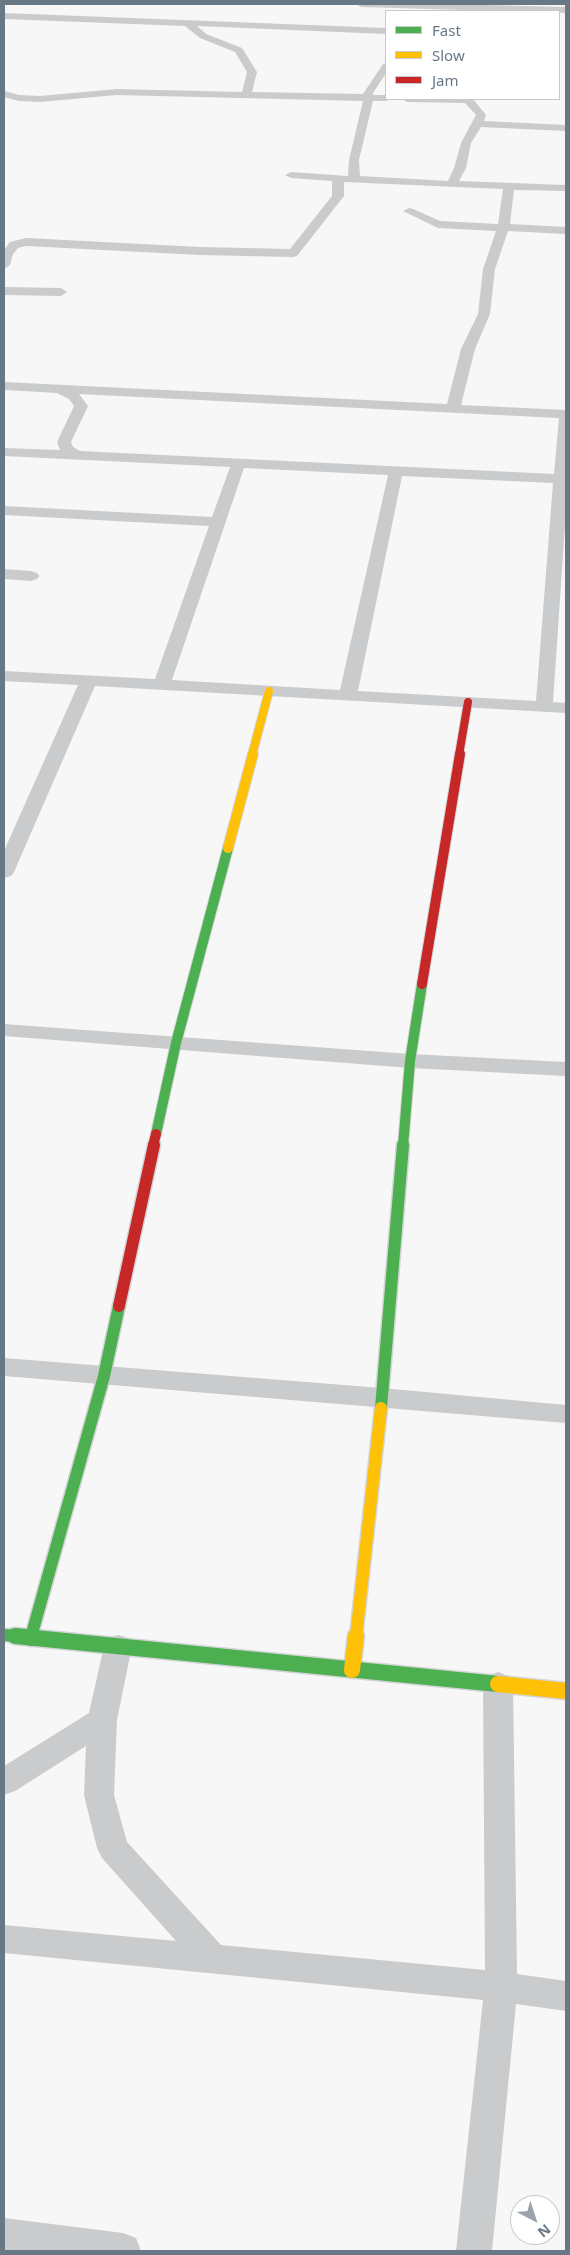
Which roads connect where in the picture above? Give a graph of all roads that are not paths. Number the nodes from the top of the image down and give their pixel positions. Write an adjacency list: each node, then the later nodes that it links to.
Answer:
1 (361, 4): 3 (street)
2 (4, 6): 7 (street)
3 (409, 7): 5 (street)
4 (92, 9): 8 (street)
5 (566, 10)
6 (4, 16): 7 (street)
7 (61, 19): 8 (street)
8 (84, 20): 9 (street)
9 (188, 24): 10 (street); 13 (street)
10 (385, 31)
11 (385, 67): 14 (street)
12 (4, 94): 13 (street)
13 (246, 94): 14 (street)
14 (369, 98): 15 (street); 21 (street)
15 (385, 98)
16 (468, 100): 17 (street)
17 (478, 124): 18 (street); 22 (street)
18 (566, 128)
19 (291, 175): 20 (street)
20 (338, 179): 21 (street); 28 (street)
21 (354, 180): 22 (street)
22 (452, 183): 23 (street)
23 (509, 186): 24 (street); 26 (street)
24 (566, 188)
25 (409, 211): 26 (street)
26 (504, 226): 27 (street); 33 (street)
27 (566, 231)
28 (4, 265)
29 (4, 291): 30 (street)
30 (61, 292)
31 (4, 386): 32 (street)
32 (58, 388): 33 (street); 36 (street)
33 (453, 410): 34 (street)
34 (566, 414): 39 (street)
35 (4, 452): 36 (street)
36 (77, 456): 37 (street)
37 (238, 464): 38 (street); 41 (street)
38 (396, 471): 39 (street); 49 (street)
39 (564, 479): 44 (street)
40 (4, 510): 41 (street)
41 (218, 522): 47 (street)
42 (4, 574): 43 (street)
43 (31, 576)
44 (559, 616): 51 (street)
45 (4, 676): 46 (street)
46 (89, 681): 47 (street); 53 (street)
47 (162, 685): 48 (street)
48 (269, 691): 49 (street); 55 (street)
49 (348, 695): 50 (street)
50 (468, 702): 51 (street); 56 (street)
51 (544, 706): 52 (street)
52 (566, 708)
53 (4, 872)
54 (4, 1030): 55 (street)
55 (176, 1043): 56 (street); 59 (street)
56 (410, 1061): 57 (street); 60 (street)
57 (566, 1069)
58 (4, 1367): 59 (street)
59 (104, 1376): 60 (street); 63 (street)
60 (382, 1397): 61 (street); 65 (street)
61 (566, 1414)
62 (4, 1635): 63 (street)
63 (31, 1638): 64 (street)
64 (118, 1646): 65 (street); 68 (street)
65 (352, 1670): 66 (street)
66 (498, 1684): 67 (street); 72 (street)
67 (566, 1691)
68 (102, 1720): 69 (street); 71 (street)
69 (4, 1782)
70 (4, 1939): 71 (street)
71 (213, 1959): 72 (street)
72 (501, 1987): 73 (street); 76 (street)
73 (566, 1996)
74 (4, 2236): 75 (street)
75 (123, 2251)
76 (474, 2251)

